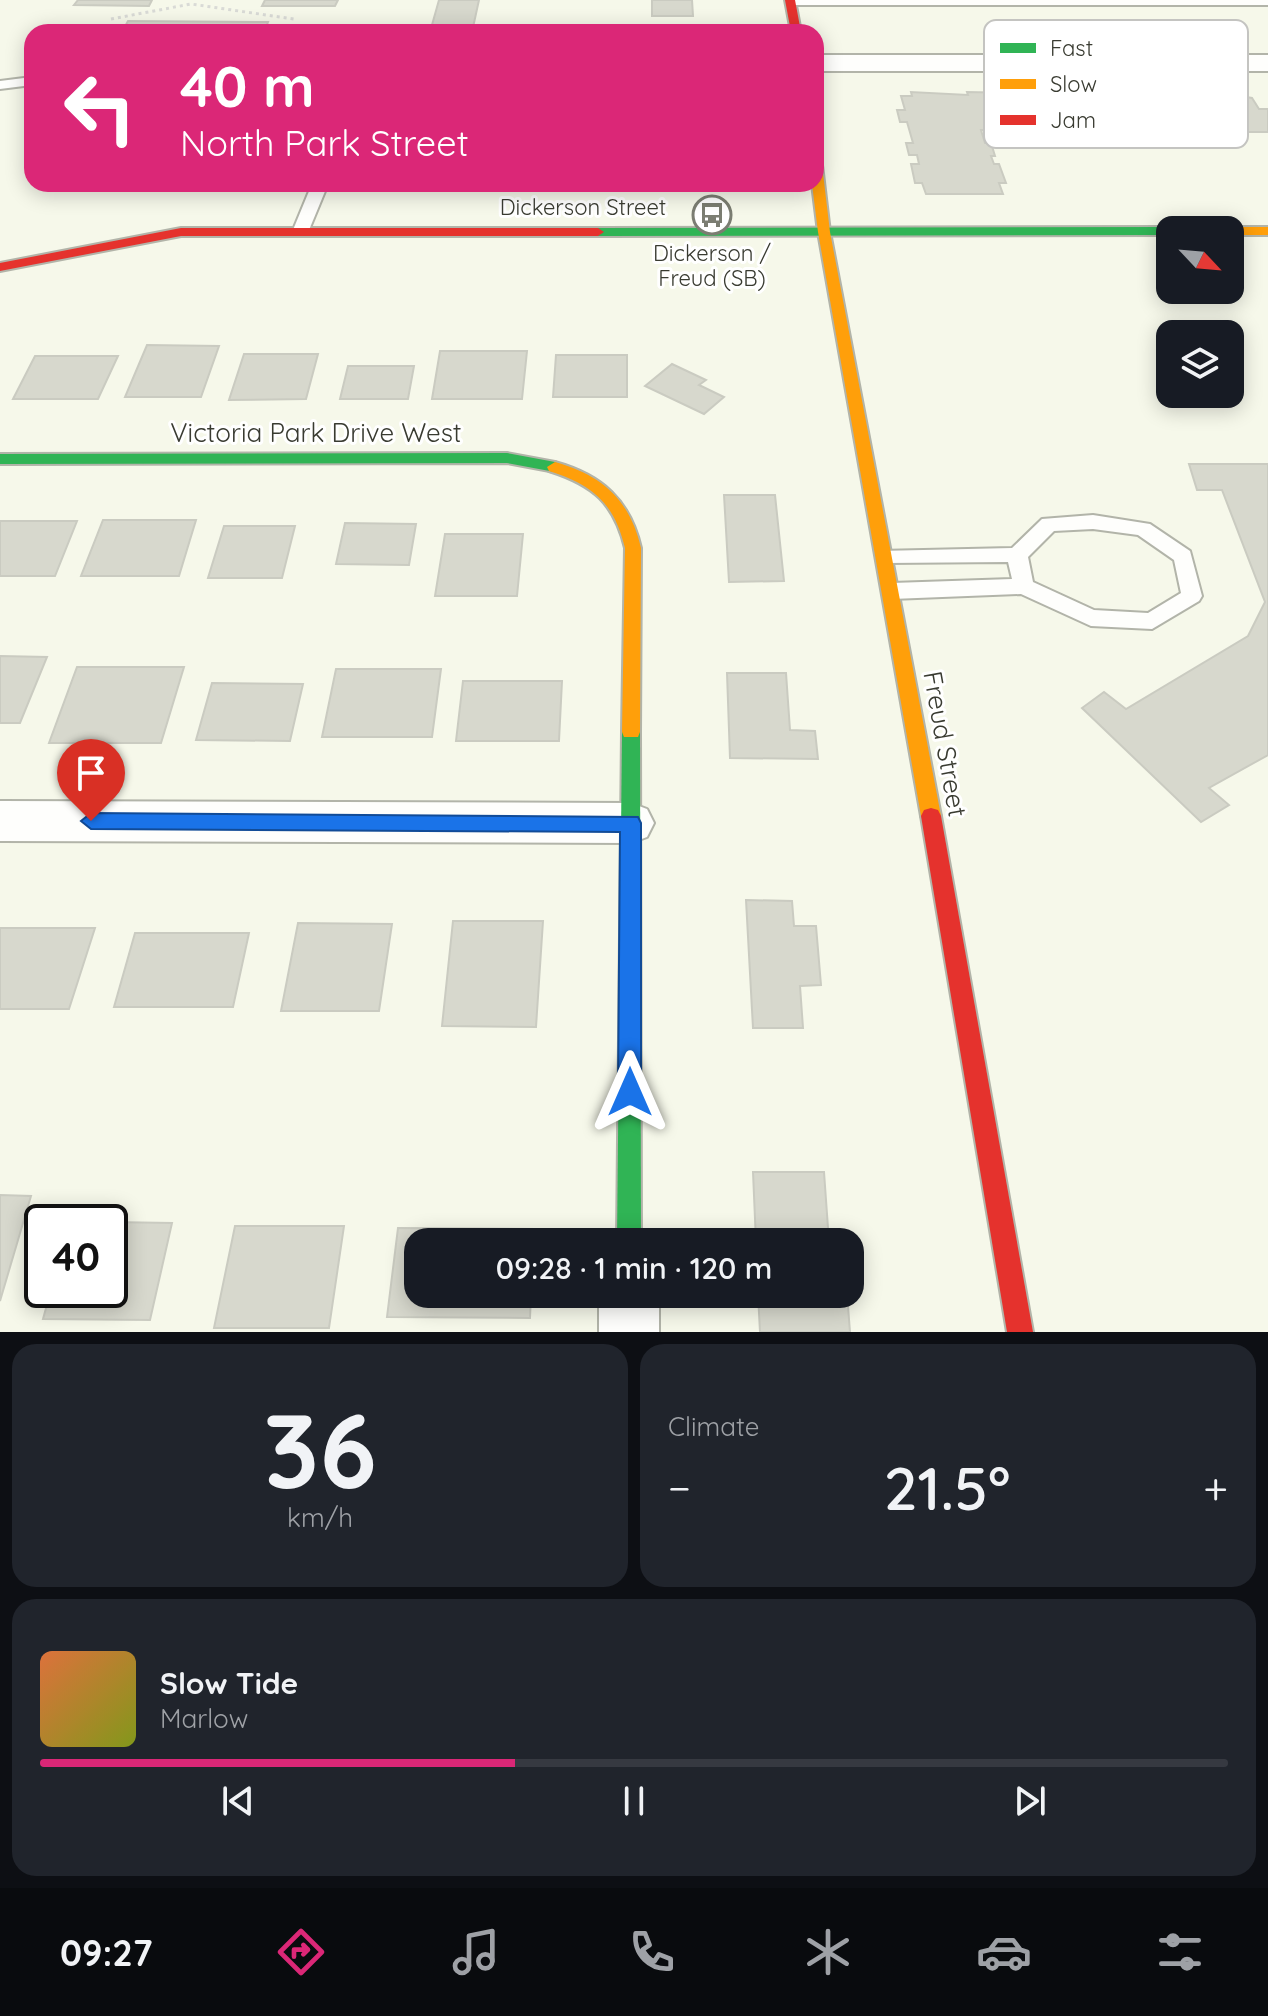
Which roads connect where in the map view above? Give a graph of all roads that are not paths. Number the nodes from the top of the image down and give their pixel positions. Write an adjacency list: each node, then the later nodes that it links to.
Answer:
1 (790, 1): 2 (lane); 3 (street)
2 (1268, 1)
3 (794, 24)
4 (824, 63): 5 (street)
5 (984, 63)
6 (24, 82): 7 (lane)
7 (0, 85)
8 (317, 192): 10 (lane)
9 (819, 192): 14 (street, Freud Street)
10 (301, 230): 14 (street, Dickerson Street); 15 (street, Dickerson Street)
11 (1156, 231): 14 (street, Dickerson Street)
12 (1244, 231): 13 (street)
13 (1268, 231)
14 (824, 232): 18 (street, Freud Street)
15 (0, 267)
16 (0, 459): 22 (street, Victoria Park Drive West)
17 (1017, 555): 18 (lane); 19 (lane); 19 (lane)
18 (886, 556): 20 (street, Freud Street)
19 (1024, 586): 20 (lane)
20 (892, 591): 26 (street, Freud Street)
21 (0, 821): 22 (street)
22 (631, 823): 23 (street)
23 (629, 1228)
24 (629, 1308): 25 (street)
25 (629, 1332)
26 (1020, 1332)

